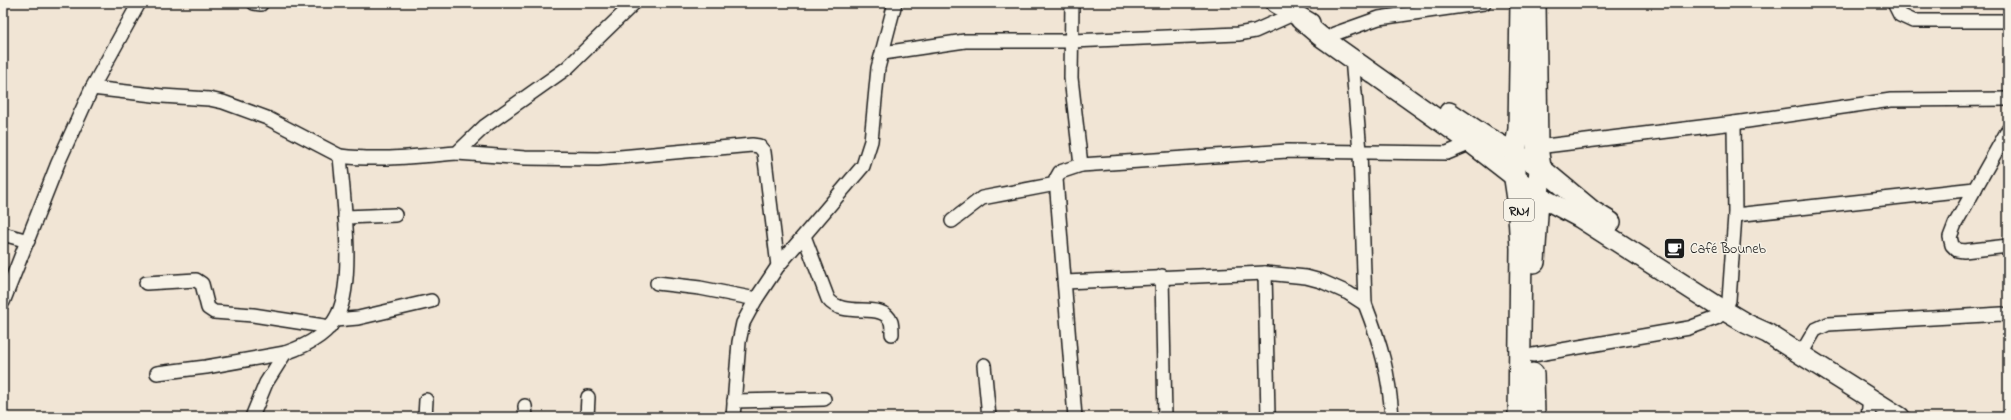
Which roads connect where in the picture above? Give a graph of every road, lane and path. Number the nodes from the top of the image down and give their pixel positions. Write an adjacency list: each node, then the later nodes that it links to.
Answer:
1 (139, 3): 16 (street)
2 (634, 3): 23 (street)
3 (895, 3): 14 (street)
4 (1072, 3): 13 (street)
5 (1276, 3): 10 (main road)
6 (1484, 3): 12 (street)
7 (1521, 3): 22 (main road, RN1)
8 (1535, 3): 25 (main road, RN1)
9 (1894, 3): 11 (street)
10 (1297, 12): 12 (main road); 13 (street); 15 (main road)
11 (2008, 21)
12 (1334, 34): 22 (main road)
13 (1072, 40): 14 (street); 26 (street)
14 (883, 53): 36 (street)
15 (1352, 58): 20 (main road); 21 (street)
16 (92, 88): 24 (street); 37 (street)
17 (2008, 99): 18 (street)
18 (1734, 123): 25 (street); 32 (street)
19 (2008, 130): 29 (street)
20 (1471, 143): 21 (street); 27 (main road)
21 (1360, 151): 26 (street); 48 (street)
22 (1515, 152): 25 (main road); 27 (main road, RN1)
23 (457, 153): 24 (street); 39 (street)
24 (340, 156): 33 (street)
25 (1539, 157): 30 (main road, RN1); 49 (main road)
26 (1081, 165): 28 (street)
27 (1515, 179): 30 (main road); 72 (main road, RN1)
28 (1056, 184): 34 (street); 42 (street)
29 (1975, 189): 32 (street); 38 (street)
30 (1539, 196): 49 (main road); 55 (main road, RN1)
31 (394, 215): 33 (street)
32 (1735, 215): 49 (street)
33 (345, 217): 51 (street)
34 (952, 221)
35 (3, 234): 37 (street)
36 (804, 236): 39 (street); 52 (street)
37 (28, 241): 47 (street)
38 (2008, 246)
39 (778, 266): 45 (street)
40 (1265, 273): 41 (street); 48 (street); 70 (street)
41 (1162, 276): 42 (street); 69 (street)
42 (1065, 282): 68 (street)
43 (146, 283): 51 (street)
44 (657, 283): 45 (street)
45 (756, 299): 62 (street)
46 (431, 301): 51 (street)
47 (3, 302)
48 (1365, 304): 71 (street)
49 (1727, 306): 54 (main road); 55 (street)
50 (2008, 316): 54 (street)
51 (332, 323): 53 (street)
52 (892, 334)
53 (285, 352): 57 (street); 63 (street)
54 (1801, 354): 59 (main road)
55 (1533, 355): 73 (main road, RN1)
56 (984, 365): 67 (street)
57 (157, 373)
58 (588, 397): 65 (street)
59 (1870, 397): 74 (street); 75 (main road)
60 (824, 399): 62 (street)
61 (426, 400): 64 (street)
62 (734, 401): 66 (street)
63 (252, 417)
64 (425, 417)
65 (587, 417)
66 (733, 417)
67 (989, 417)
68 (1075, 417)
69 (1165, 417)
70 (1268, 417)
71 (1392, 417)
72 (1519, 417)
73 (1534, 417)
74 (1868, 417)
75 (1900, 417)

